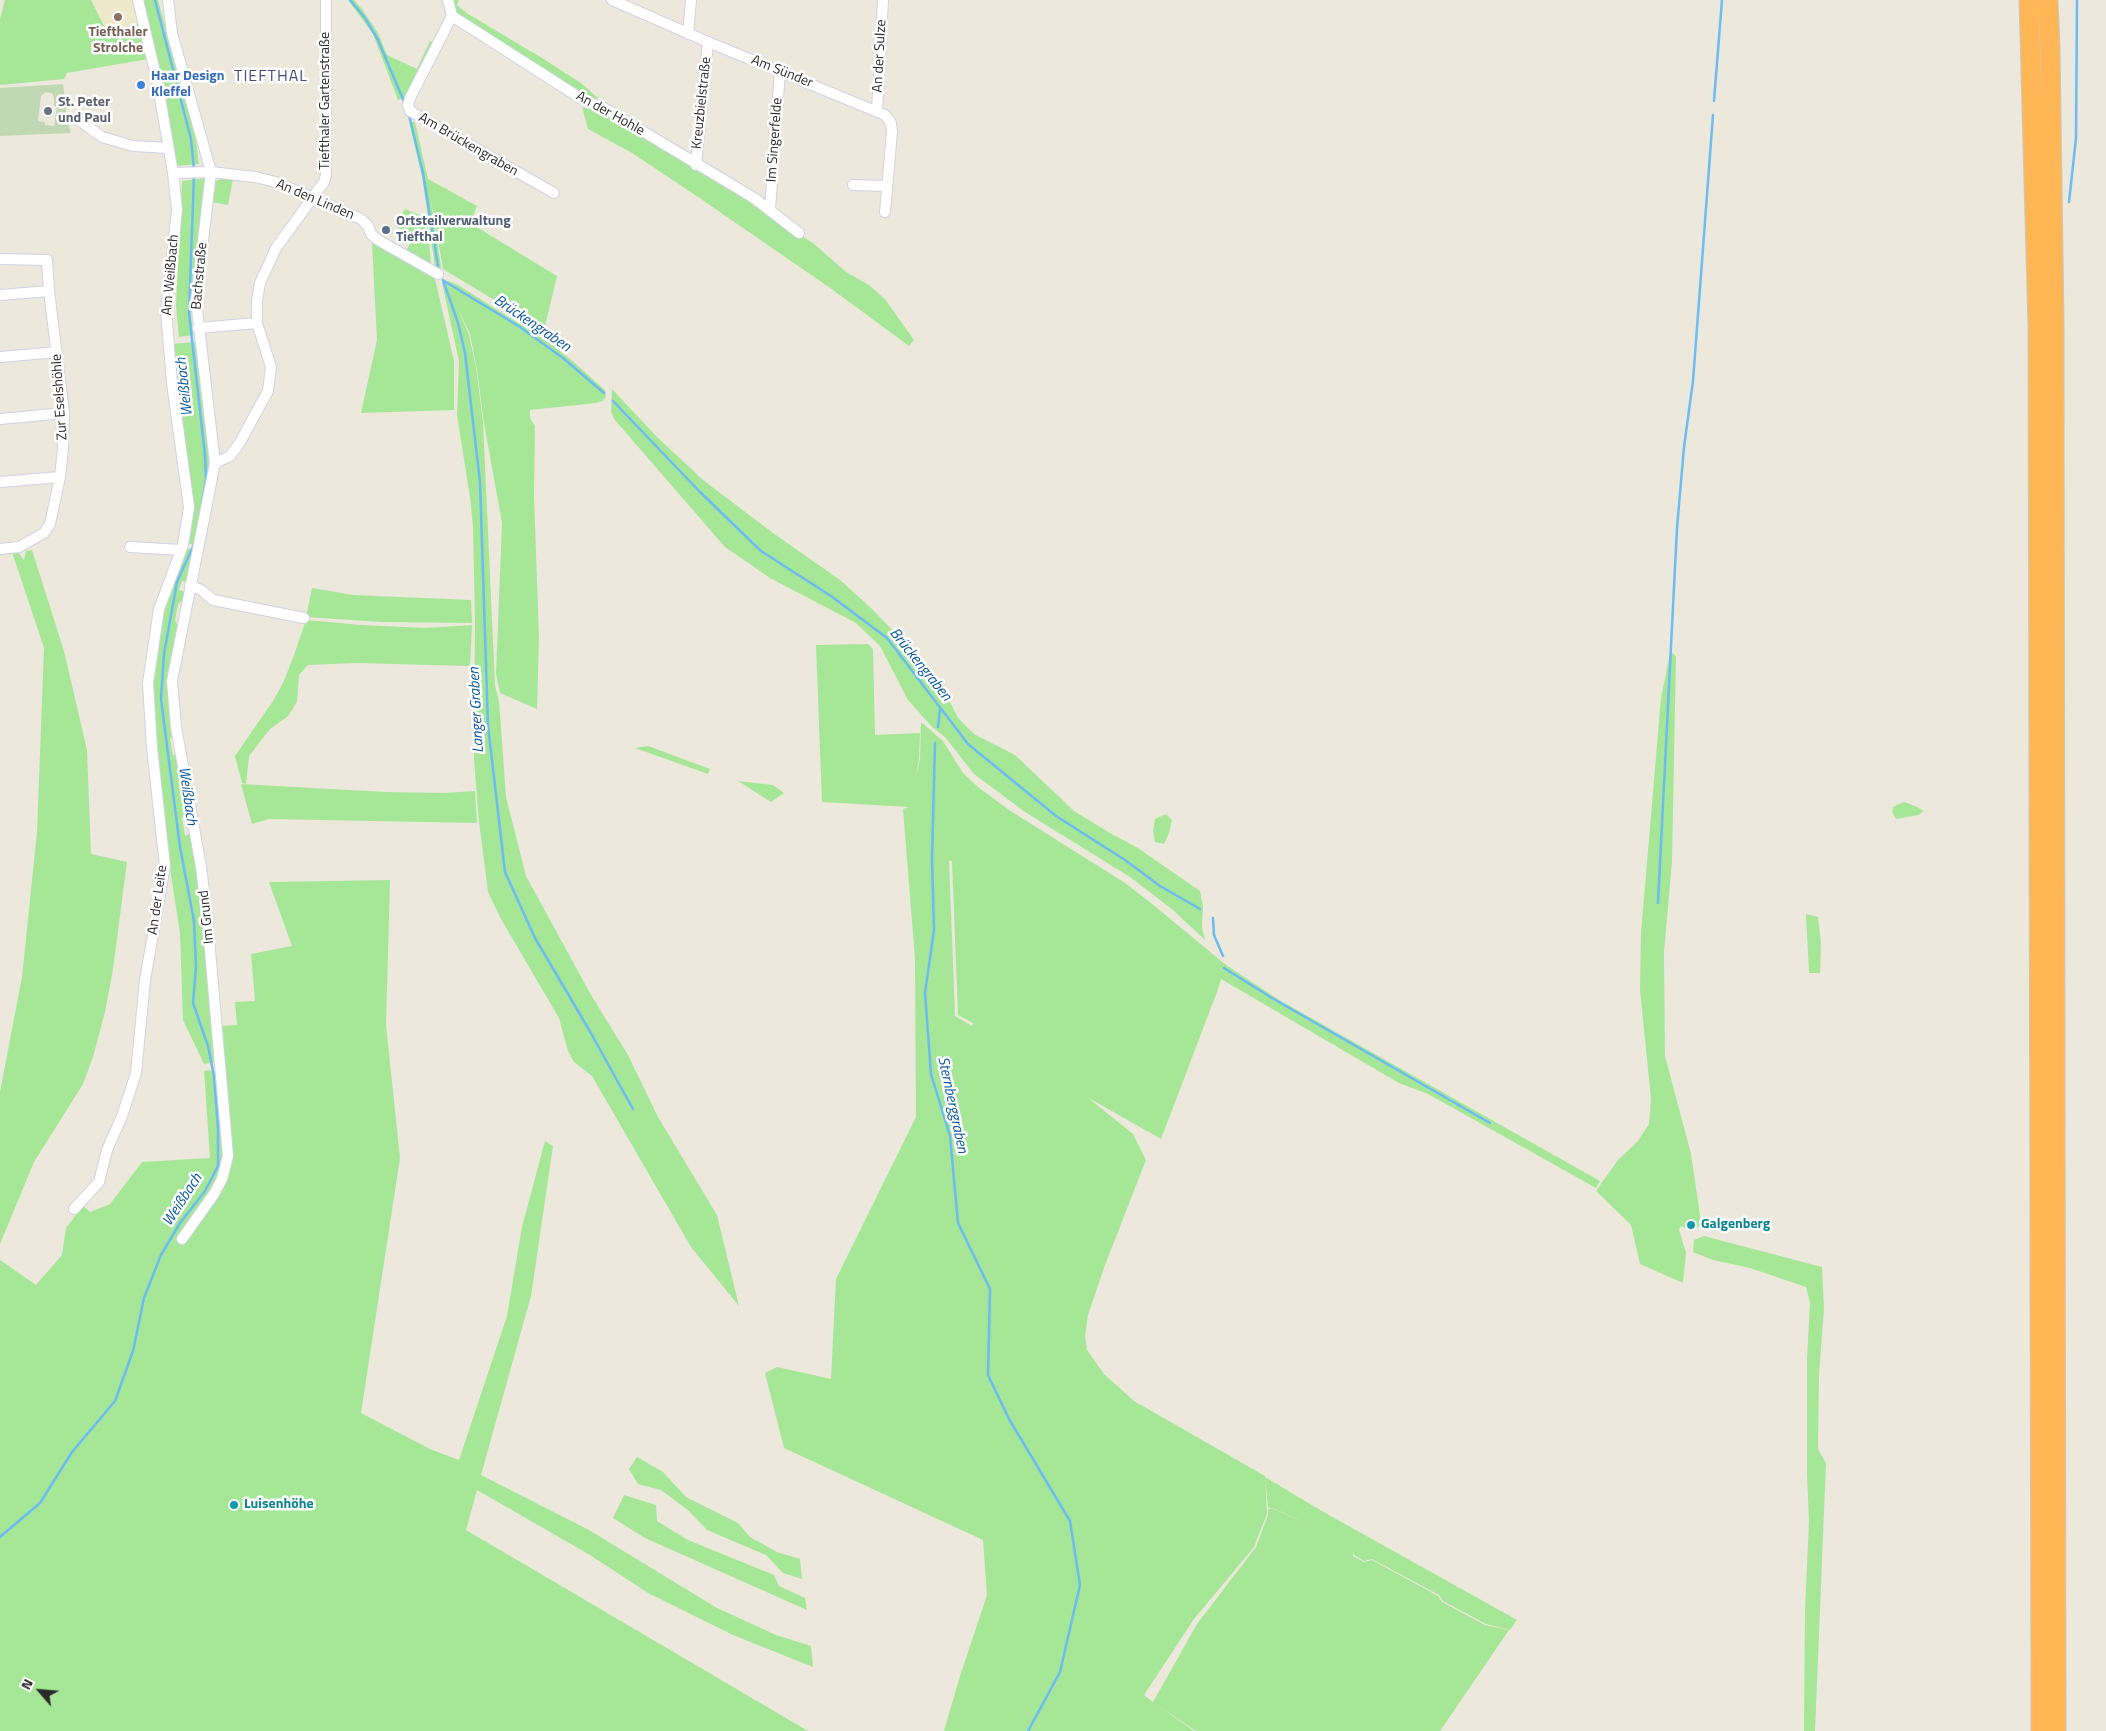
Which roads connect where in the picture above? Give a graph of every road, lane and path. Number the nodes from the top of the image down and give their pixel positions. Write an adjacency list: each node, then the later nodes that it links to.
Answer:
1 (138, 0): 16 (street, Am Weißbach)
2 (168, 0): 18 (street, Bachstraße)
3 (326, 0): 23 (street, Tiefthaler Gartenstraße)
4 (448, 0): 10 (street)
5 (612, 0): 11 (street, Am Sünder)
6 (691, 0): 11 (street)
7 (883, 0): 14 (street, An der Sulze)
8 (2029, 0): 47 (highway)
9 (2048, 0): 48 (highway)
10 (452, 16): 17 (street, An der Hohle); 22 (street, Am Brückengraben)
11 (688, 34): 12 (street, Am Sünder)
12 (708, 42): 13 (street, Am Sünder); 17 (street, Kreuzbielstraße)
13 (780, 71): 14 (street, Am Sünder); 24 (street, Im Singerfelde)
14 (877, 111): 21 (street, Am Sünder)
15 (79, 120): 16 (street)
16 (168, 148): 19 (street, Am Weißbach)
17 (696, 164): 24 (street, An der Hohle)
18 (211, 172): 19 (street, An den Linden); 23 (street, An den Linden); 32 (street, Bachstraße)
19 (178, 173): 42 (street, Am Weißbach)
20 (853, 185): 21 (street)
21 (886, 186): 25 (street, Am Sünder)
22 (554, 194)
23 (313, 197): 28 (street, An den Linden); 31 (street, Tiefthaler Gartenstraße)
24 (770, 209): 26 (street, An der Hohle)
25 (885, 212)
26 (799, 233)
27 (0, 259): 29 (street, Zur Eselshöhle)
28 (438, 274)
29 (50, 291): 30 (street); 33 (street, Zur Eselshöhle)
30 (0, 295)
31 (257, 323): 32 (street); 37 (street, Tiefthaler Gartenstraße)
32 (198, 328): 37 (street, Bachstraße)
33 (57, 352): 34 (street); 35 (street, Zur Eselshöhle)
34 (0, 357)
35 (64, 413): 36 (street); 38 (street, Zur Eselshöhle)
36 (0, 419)
37 (215, 463): 43 (street, Bachstraße)
38 (60, 477): 39 (street); 41 (street, Zur Eselshöhle)
39 (0, 482)
40 (130, 547): 42 (street)
41 (0, 549)
42 (181, 550): 45 (street, An der Leite)
43 (190, 585): 44 (street); 46 (street, Im Grund)
44 (304, 618)
45 (74, 1209)
46 (182, 1239)
47 (2041, 1731)
48 (2056, 1731)

